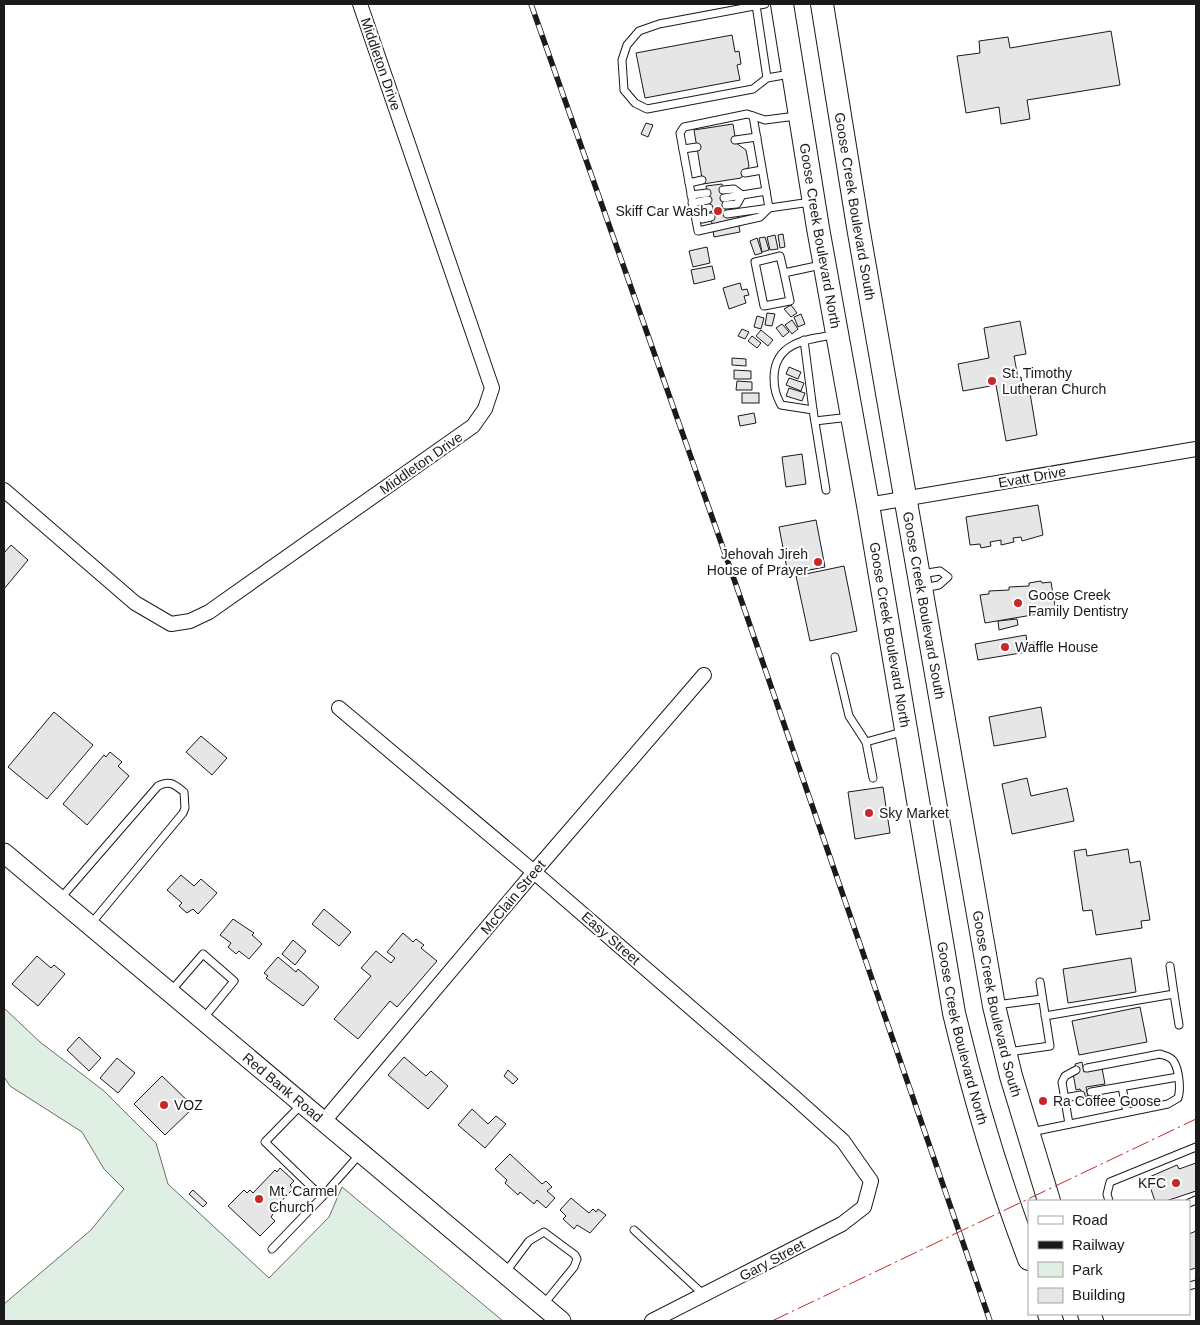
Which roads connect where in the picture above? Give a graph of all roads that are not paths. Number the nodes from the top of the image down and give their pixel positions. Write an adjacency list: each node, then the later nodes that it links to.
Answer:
1 (360, 4): 33 (street, Middleton Drive)
2 (764, 4): 5 (lane)
3 (782, 4): 6 (highway, Goose Creek Boulevard North)
4 (822, 4): 35 (highway, Goose Creek Boulevard South)
5 (756, 5): 7 (lane); 7 (lane)
6 (793, 73): 7 (lane); 8 (highway, Goose Creek Boulevard North)
7 (767, 78)
8 (800, 115): 9 (lane); 20 (highway, Goose Creek Boulevard North)
9 (754, 116): 10 (lane); 13 (lane)
10 (757, 137): 11 (lane); 14 (lane)
11 (735, 140)
12 (697, 147): 13 (lane)
13 (683, 149): 17 (lane)
14 (762, 170): 15 (lane); 18 (lane)
15 (744, 173)
16 (702, 180): 17 (lane)
17 (689, 183): 21 (lane)
18 (766, 190): 19 (lane); 22 (lane)
19 (742, 195): 19 (lane)
20 (814, 202): 22 (lane); 25 (highway, Goose Creek Boulevard North)
21 (693, 206): 21 (lane); 22 (lane); 24 (lane)
22 (769, 208): 23 (lane)
23 (727, 214)
24 (711, 217)
25 (824, 264): 26 (lane); 27 (highway, Goose Creek Boulevard North)
26 (784, 273): 26 (lane)
27 (837, 334): 28 (lane); 30 (highway, Goose Creek Boulevard North)
28 (804, 340): 29 (lane); 29 (lane)
29 (813, 410): 31 (lane)
30 (852, 416): 31 (lane); 36 (highway, Goose Creek Boulevard North)
31 (815, 420): 34 (lane)
32 (1196, 449): 35 (street, Evatt Drive)
33 (4, 490)
34 (826, 490)
35 (906, 499): 36 (street, Evatt Drive); 52 (highway, Goose Creek Boulevard South)
36 (868, 505): 40 (highway, Goose Creek Boulevard North)
37 (835, 657): 41 (lane)
38 (704, 675): 44 (street, McClain Street)
39 (338, 708): 44 (street, Easy Street)
40 (905, 731): 41 (lane); 77 (highway, Goose Creek Boulevard North)
41 (866, 742): 42 (lane)
42 (873, 778)
43 (4, 853): 45 (main road, Red Bank Road)
44 (534, 872): 66 (street, McClain Street); 71 (street, Easy Street)
45 (60, 900): 46 (main road, Red Bank Road); 46 (lane)
46 (90, 926): 49 (main road, Red Bank Road)
47 (1170, 966): 50 (lane)
48 (1040, 982): 51 (lane)
49 (170, 992): 54 (main road, Red Bank Road); 54 (lane)
50 (1174, 994): 53 (lane); 55 (lane)
51 (1042, 1000): 52 (lane); 53 (lane)
52 (994, 1006): 56 (highway, Goose Creek Boulevard South)
53 (1045, 1016): 56 (lane)
54 (203, 1020): 64 (main road, Red Bank Road)
55 (1179, 1025)
56 (1005, 1053): 68 (highway, Goose Creek Boulevard South)
57 (1087, 1068): 59 (lane)
58 (1076, 1070): 63 (lane)
59 (1178, 1077): 60 (lane); 65 (lane)
60 (1122, 1087): 61 (lane); 65 (lane)
61 (1091, 1092)
62 (1081, 1095): 63 (lane)
63 (1064, 1098): 67 (lane)
64 (303, 1103): 66 (main road, Red Bank Road); 72 (lane)
65 (1127, 1112): 67 (lane)
66 (324, 1121): 70 (main road, Red Bank Road)
67 (1069, 1124): 68 (lane)
68 (1027, 1133): 73 (highway, Goose Creek Boulevard South)
69 (1196, 1147): 74 (lane)
70 (362, 1153): 72 (lane); 78 (main road, Red Bank Road)
71 (871, 1181): 79 (street, Gary Street)
72 (322, 1197): 76 (lane)
73 (1049, 1200)
74 (1109, 1200)
75 (634, 1230): 79 (lane)
76 (272, 1248)
77 (1028, 1256)
78 (505, 1274): 80 (main road, Red Bank Road); 80 (lane)
79 (704, 1295): 82 (street, Gary Street)
80 (542, 1306): 81 (main road, Red Bank Road)
81 (561, 1321)
82 (652, 1321)

